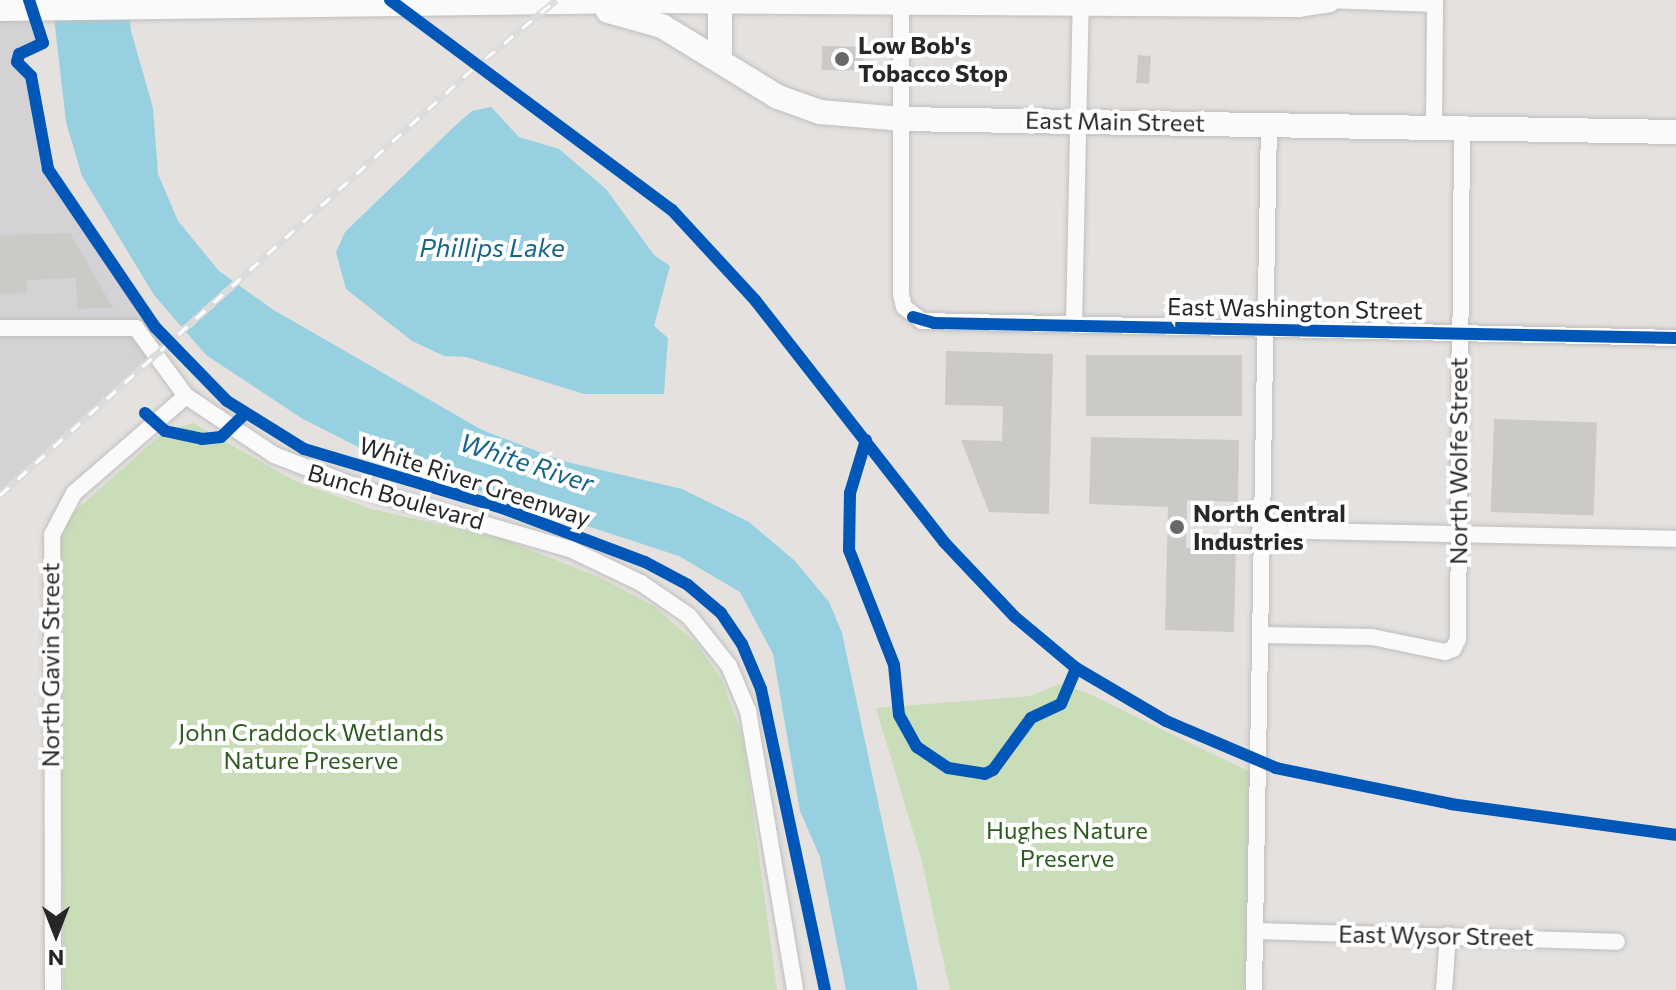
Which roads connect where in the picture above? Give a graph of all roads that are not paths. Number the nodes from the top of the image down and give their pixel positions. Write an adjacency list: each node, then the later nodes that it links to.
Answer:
1 (1328, 0): 4 (main road); 5 (street)
2 (720, 2): 3 (main road); 6 (main road); 8 (main road)
3 (900, 2): 4 (main road); 9 (street)
4 (1081, 2): 10 (street)
5 (1435, 2): 12 (street)
6 (579, 4): 7 (main road); 8 (main road, East Main Street)
7 (0, 9)
8 (720, 60): 9 (main road, East Main Street)
9 (901, 119): 10 (main road, East Main Street); 15 (street, East Washington Street)
10 (1079, 120): 11 (main road, East Main Street); 15 (street)
11 (1269, 124): 12 (main road, East Main Street); 17 (street)
12 (1434, 126): 13 (main road, East Main Street)
13 (1462, 127): 14 (main road, East Main Street); 18 (street, North Wolfe Street)
14 (1676, 132)
15 (1074, 325): 17 (street, East Washington Street)
16 (0, 328): 20 (street, Bunch Boulevard)
17 (1265, 330): 18 (street, East Washington Street); 21 (street)
18 (1459, 334): 19 (street, East Washington Street); 22 (street, North Wolfe Street)
19 (1676, 338)
20 (186, 396): 28 (street, North Gavin Street); 29 (street, Bunch Boulevard)
21 (1260, 530): 22 (street); 24 (street)
22 (1457, 534): 23 (street); 24 (street, North Wolfe Street)
23 (1676, 539)
24 (1261, 635): 25 (street)
25 (1255, 931): 26 (street, East Wysor Street); 30 (street)
26 (1448, 935): 27 (street, East Wysor Street); 31 (street)
27 (1617, 942)
28 (53, 990)
29 (795, 990)
30 (1254, 990)
31 (1444, 990)

